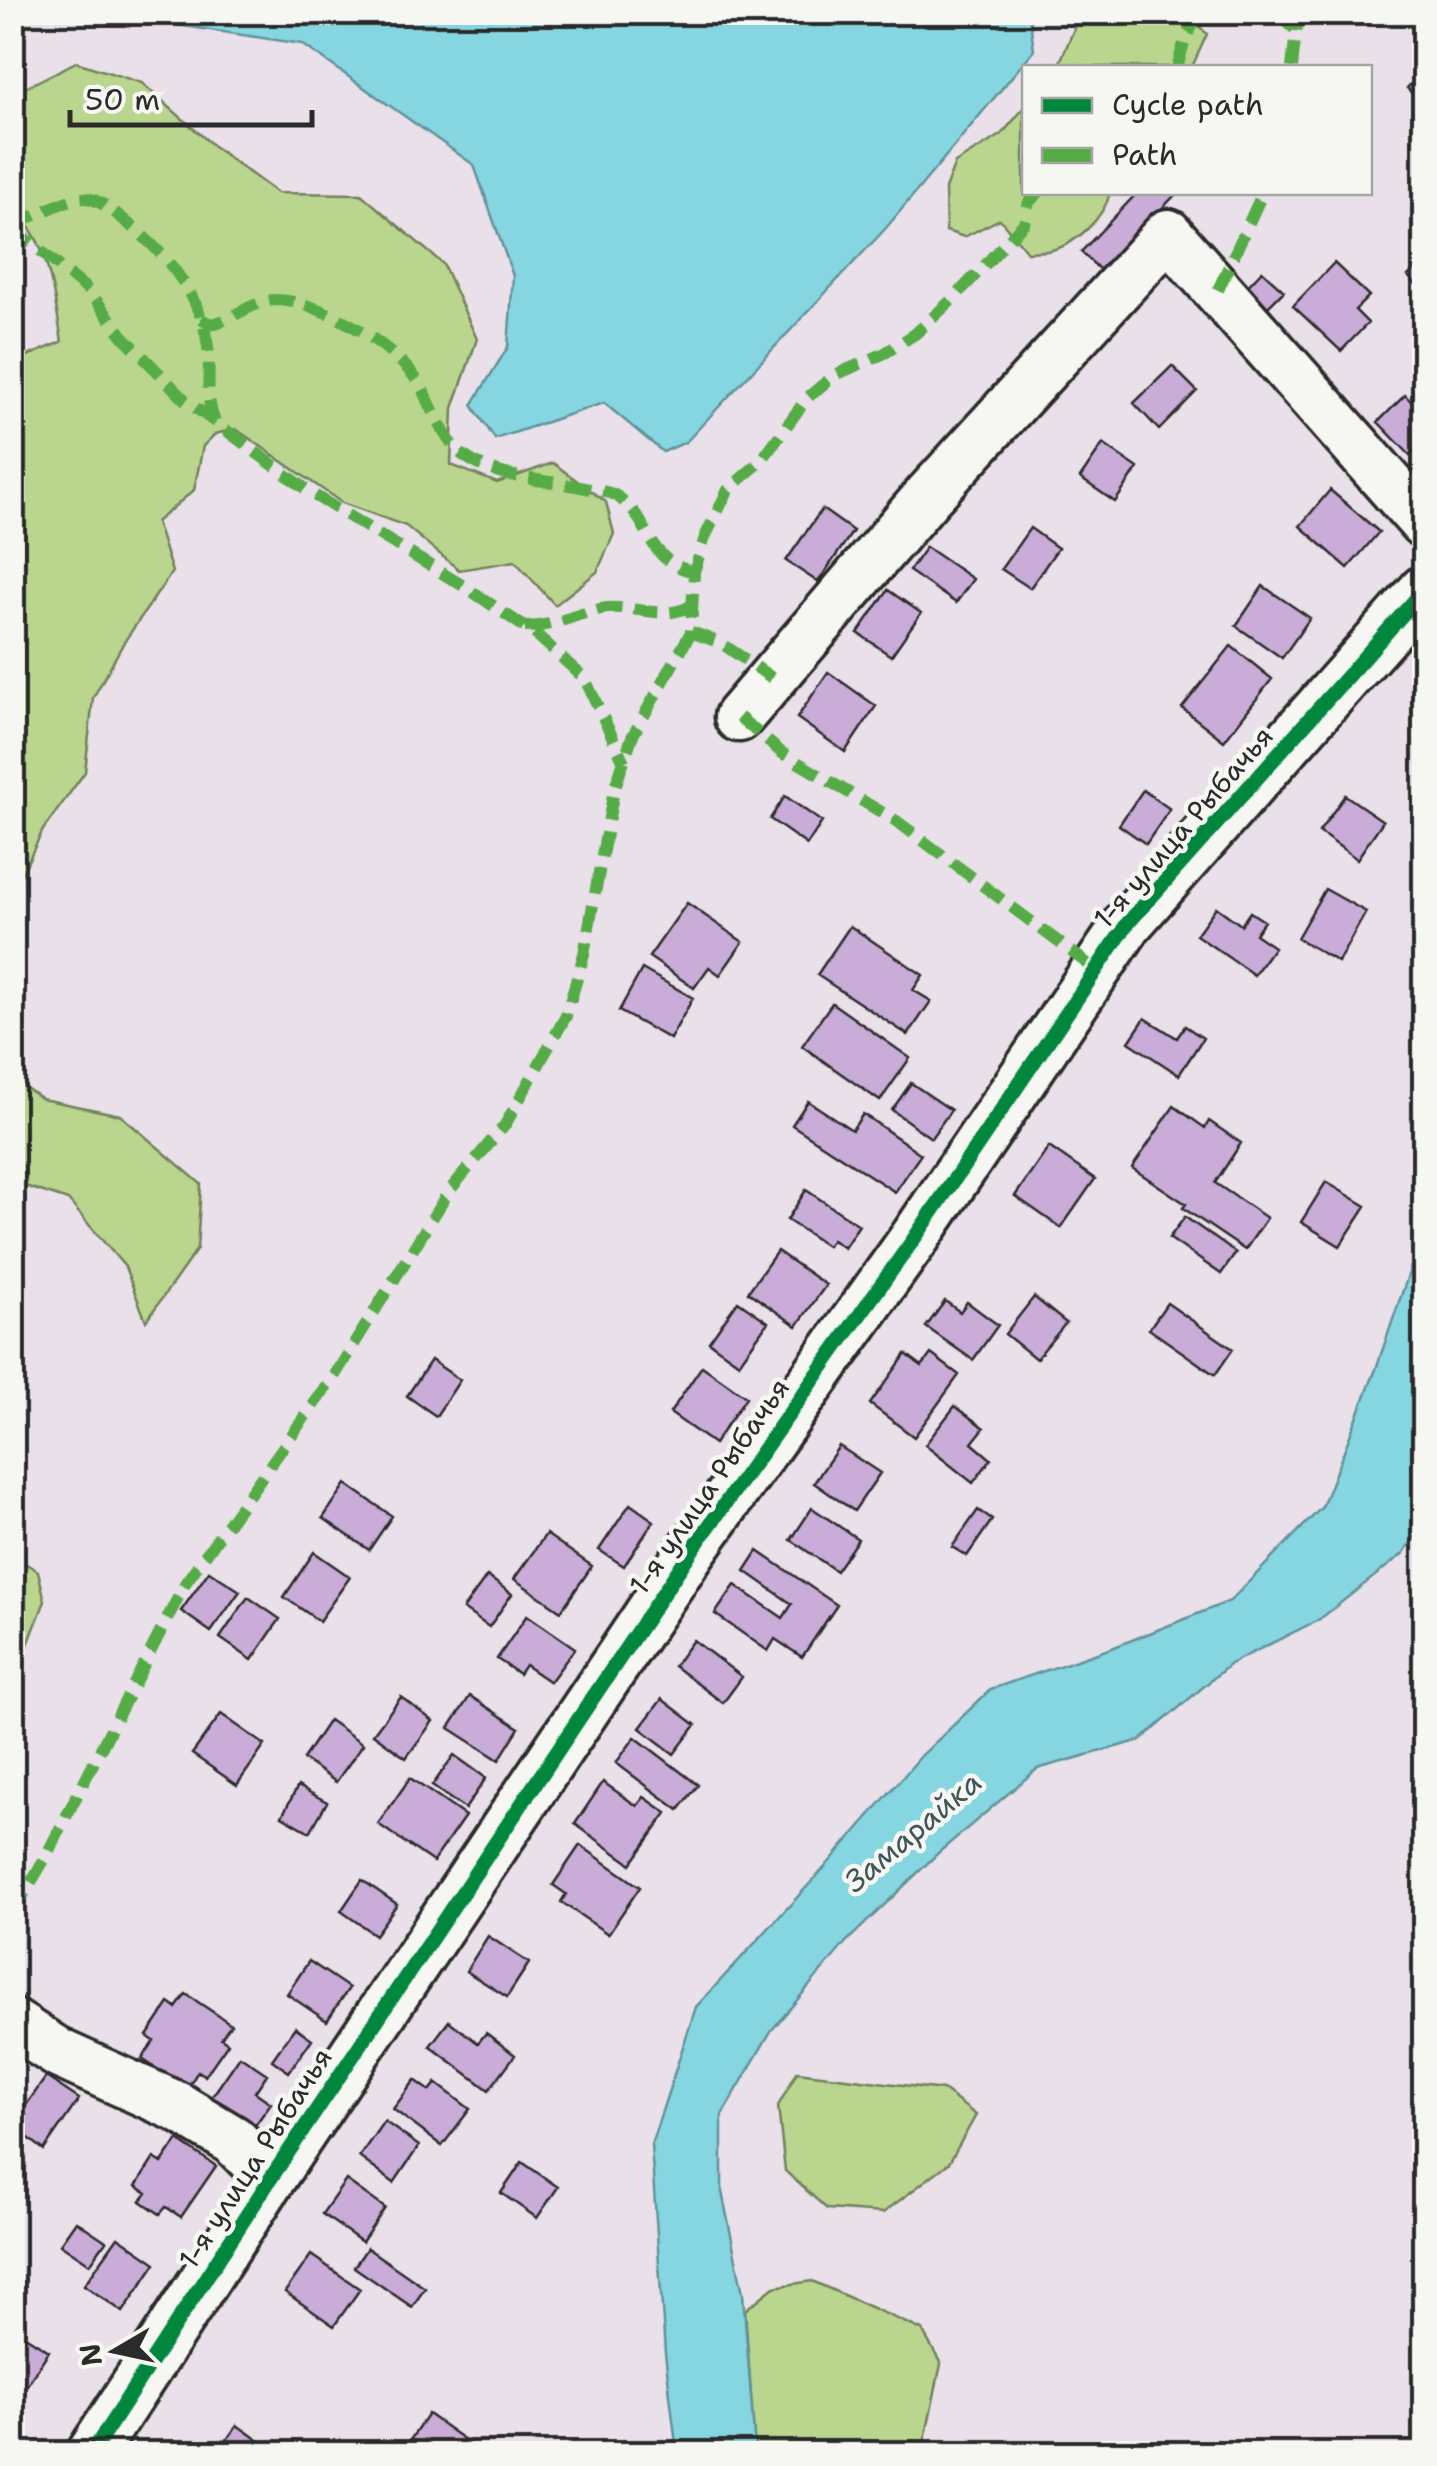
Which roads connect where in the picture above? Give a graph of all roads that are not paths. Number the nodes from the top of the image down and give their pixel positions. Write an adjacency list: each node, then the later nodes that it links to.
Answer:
1 (1424, 523): 3 (street)
2 (1424, 590): 5 (street, 1-я улица Рыбачья)
3 (739, 717)
4 (12, 2023): 5 (street)
5 (270, 2178): 6 (street, 1-я улица Рыбачья)
6 (91, 2454)

